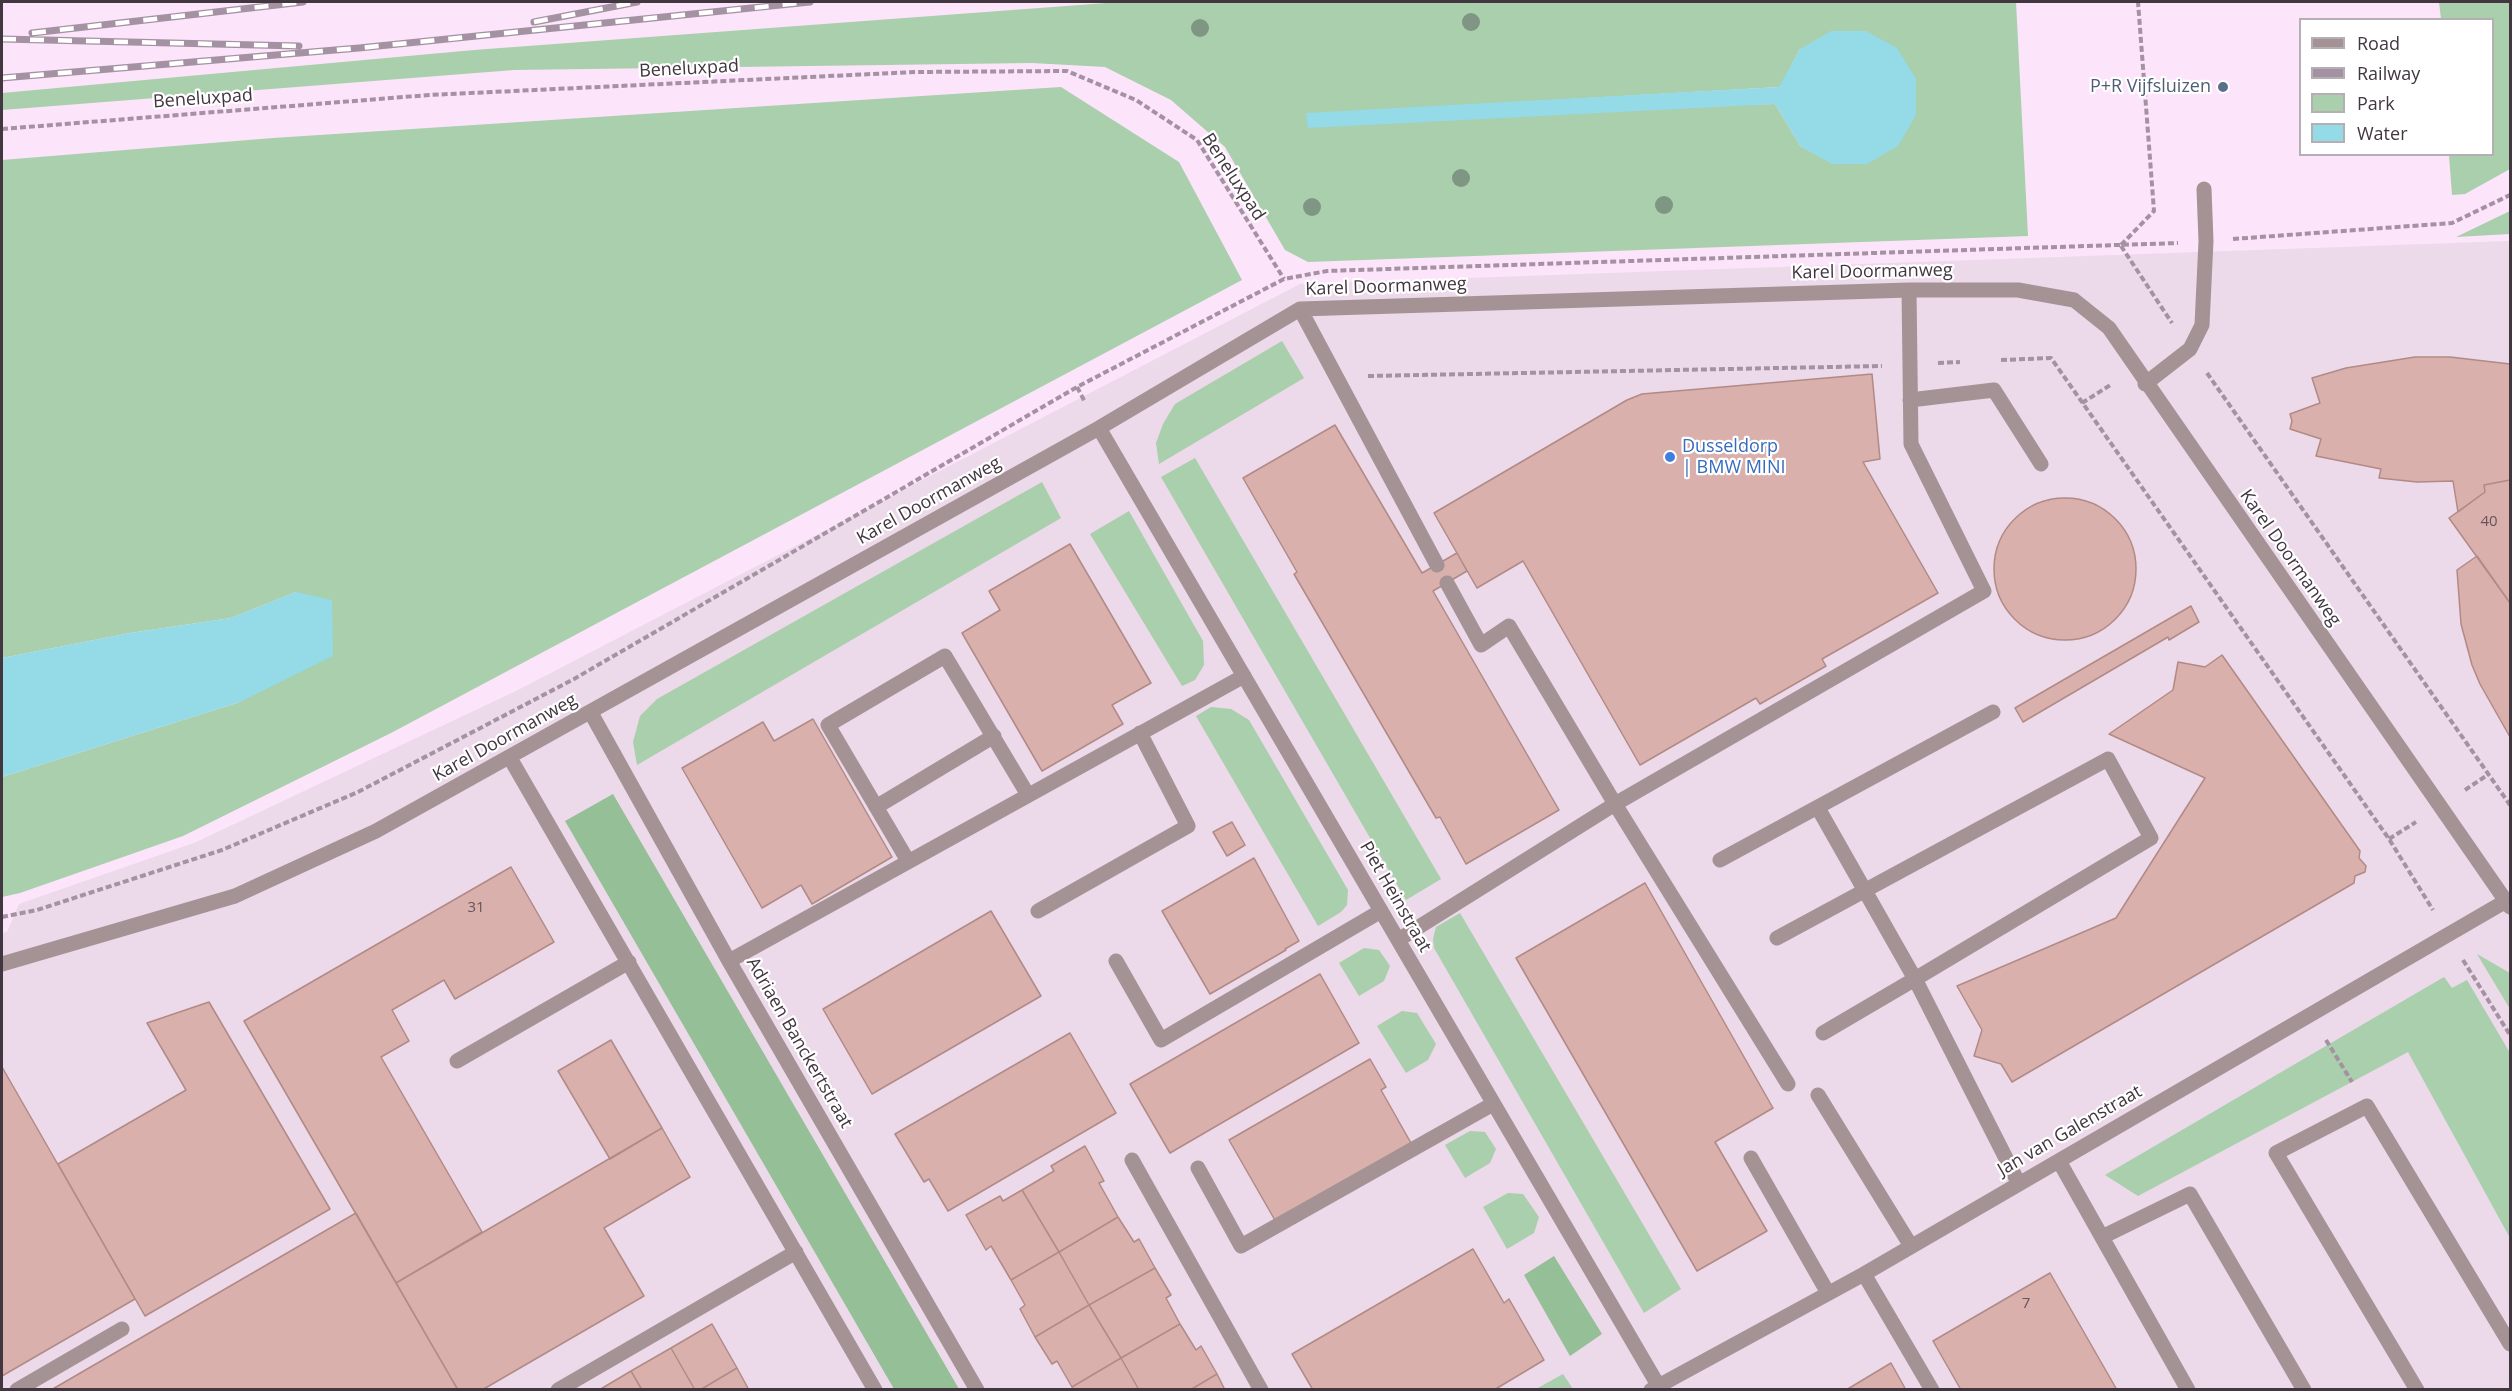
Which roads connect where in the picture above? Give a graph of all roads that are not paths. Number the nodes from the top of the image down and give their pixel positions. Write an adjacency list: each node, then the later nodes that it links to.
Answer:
1 (2204, 189): 4 (street)
2 (1909, 290): 3 (street, Karel Doormanweg); 4 (street, Karel Doormanweg); 5 (street)
3 (1299, 309): 6 (street, Karel Doormanweg); 8 (street)
4 (2145, 384): 23 (street, Karel Doormanweg)
5 (1910, 400): 7 (street); 17 (street)
6 (1099, 428): 10 (street, Piet Heinstraat); 12 (street, Karel Doormanweg)
7 (2041, 464)
8 (1437, 565)
9 (1447, 583): 17 (street)
10 (1244, 676): 13 (street); 25 (street, Piet Heinstraat)
11 (1993, 712): 19 (street)
12 (591, 713): 15 (street, Karel Doormanweg); 29 (street, Adriaen Banckertstraat)
13 (1140, 733): 16 (street); 24 (street)
14 (994, 736): 16 (street); 18 (street); 18 (street)
15 (510, 758): 28 (street); 31 (street, Karel Doormanweg)
16 (1028, 795): 21 (street)
17 (1615, 804): 27 (street); 35 (street)
18 (876, 807): 21 (street)
19 (1818, 808): 20 (street); 22 (street)
20 (1720, 860)
21 (908, 861): 29 (street)
22 (1865, 892): 26 (street); 32 (street); 32 (street)
23 (2508, 904): 40 (street, Jan van Galenstraat)
24 (1038, 910)
25 (1381, 911): 27 (street, Piet Heinstraat); 30 (street)
26 (1778, 938)
27 (1398, 940): 37 (street, Piet Heinstraat)
28 (629, 962): 34 (street); 45 (street)
29 (729, 962): 54 (street, Adriaen Banckertstraat)
30 (1116, 962)
31 (2, 964)
32 (1914, 979): 33 (street); 42 (street)
33 (1823, 1033)
34 (457, 1061)
35 (1788, 1084)
36 (1818, 1095): 44 (street)
37 (1493, 1104): 41 (street); 50 (street, Piet Heinstraat)
38 (1751, 1158): 47 (street)
39 (1132, 1160): 55 (street)
40 (2059, 1161): 42 (street, Jan van Galenstraat); 43 (street)
41 (1198, 1168)
42 (2019, 1184): 44 (street, Jan van Galenstraat)
43 (2102, 1237): 57 (street); 58 (street)
44 (1911, 1246): 46 (street, Jan van Galenstraat)
45 (796, 1252): 52 (street); 53 (street)
46 (1864, 1274): 47 (street, Jan van Galenstraat); 56 (street)
47 (1828, 1293): 50 (street, Jan van Galenstraat)
48 (122, 1329): 51 (street)
49 (2511, 1344): 59 (street)
50 (1654, 1387)
51 (17, 1389)
52 (558, 1389)
53 (875, 1389)
54 (977, 1389)
55 (1261, 1389)
56 (1932, 1389)
57 (2188, 1389)
58 (2304, 1389)
59 (2417, 1389)

